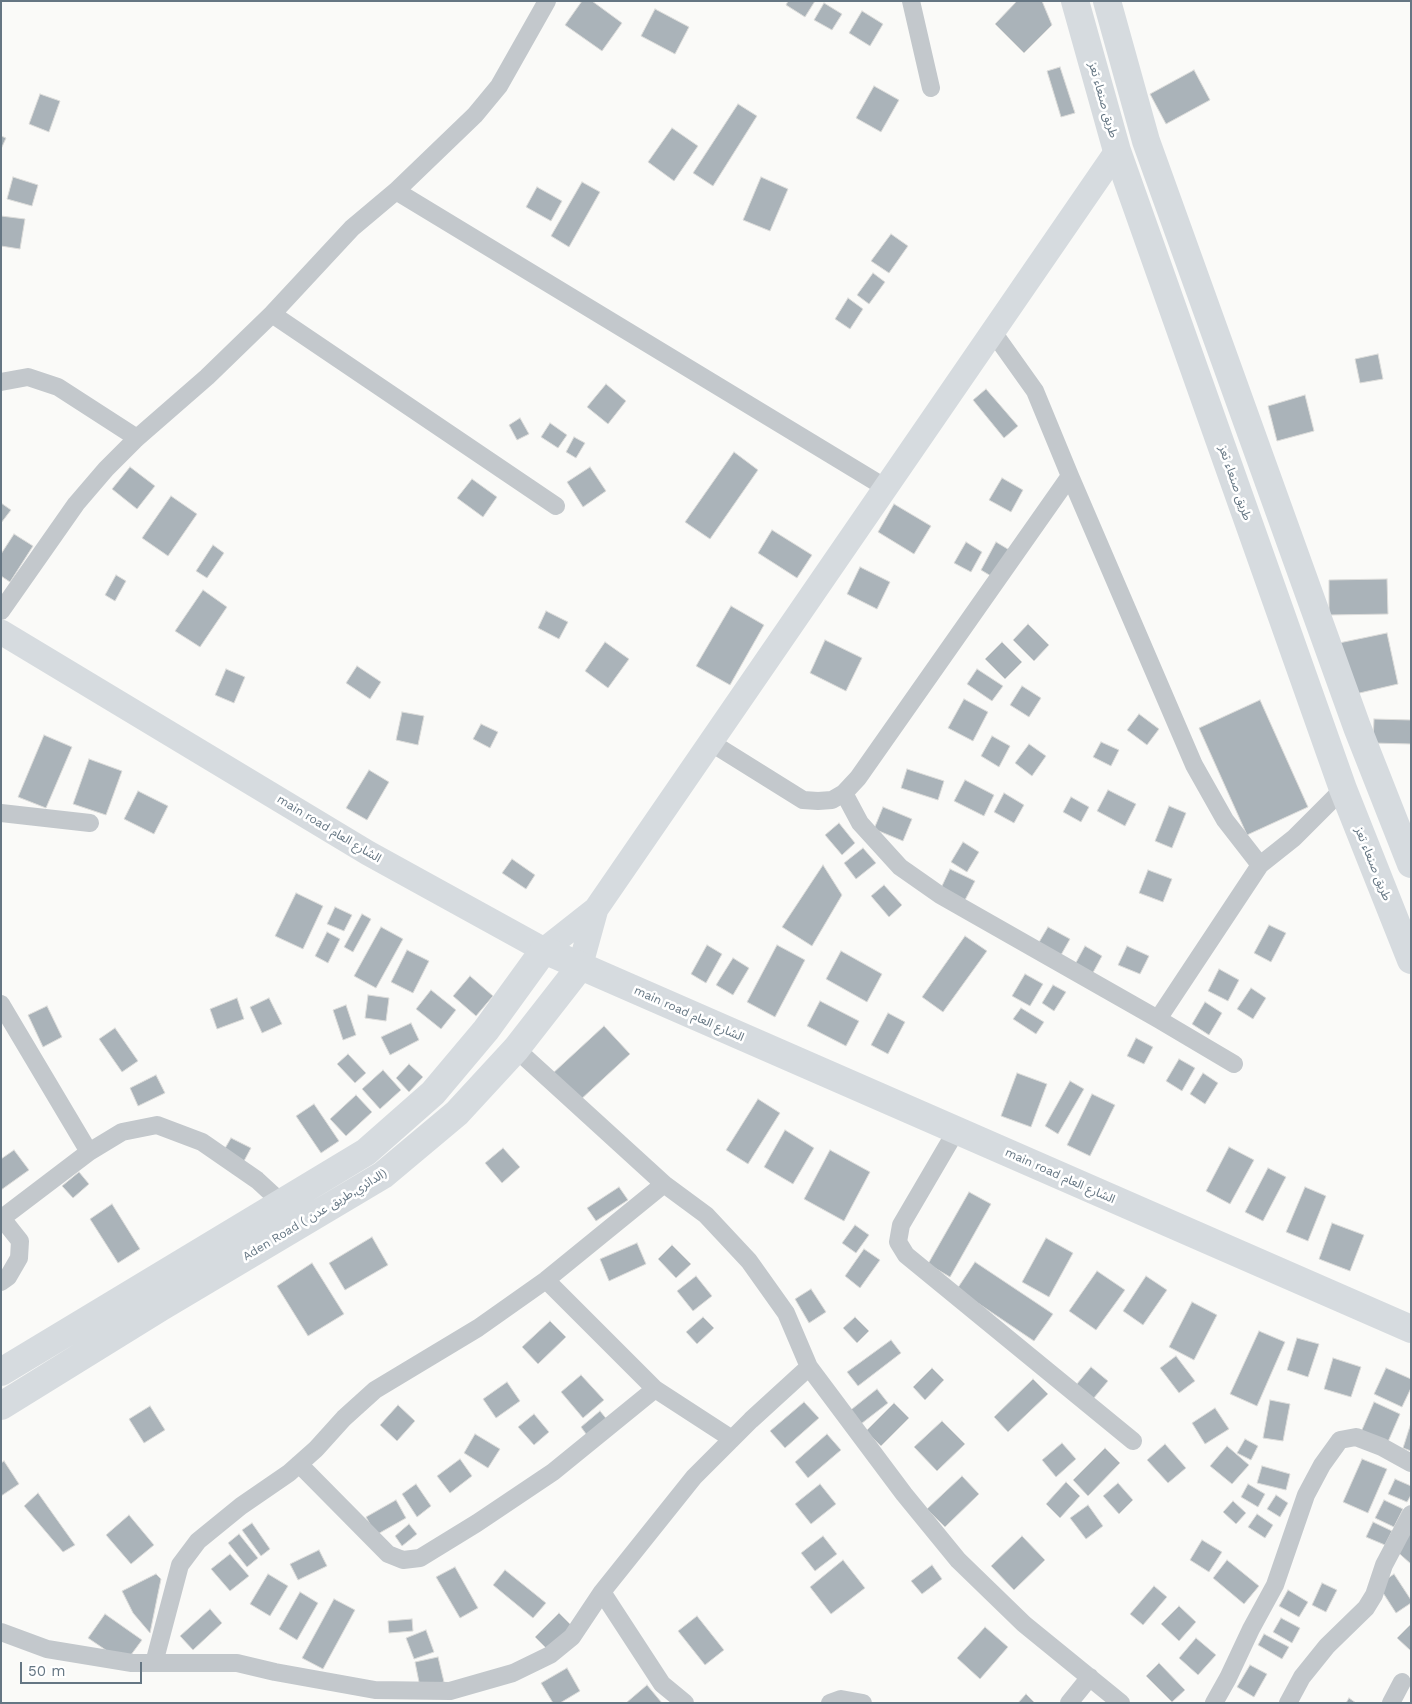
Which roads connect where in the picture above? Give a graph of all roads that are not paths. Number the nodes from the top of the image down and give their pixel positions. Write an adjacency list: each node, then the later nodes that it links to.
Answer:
1 (547, 1): 8 (street)
2 (911, 1): 5 (street)
3 (1075, 1): 7 (highway, طريق صنعاء تعز)
4 (1107, 1): 6 (highway)
5 (931, 88)
6 (1146, 141): 7 (highway); 23 (highway)
7 (1117, 151): 10 (main road); 19 (highway, طريق صنعاء تعز)
8 (396, 191): 9 (street); 14 (street)
9 (272, 314): 12 (street); 15 (street)
10 (993, 332): 13 (street); 14 (main road)
11 (1, 382): 12 (street)
12 (137, 438): 16 (street)
13 (1070, 476): 20 (street); 24 (street)
14 (886, 488): 18 (main road)
15 (556, 506)
16 (1, 611)
17 (1, 632): 26 (main road, main road الشارع العام)
18 (710, 742): 20 (street); 25 (main road)
19 (1343, 789): 24 (street); 27 (highway, طريق صنعاء تعز)
20 (844, 793): 30 (street)
21 (1, 813): 22 (street)
22 (90, 823)
23 (1411, 864)
24 (1260, 865): 30 (street)
25 (596, 909): 26 (main road); 28 (main road)
26 (544, 950): 28 (highway, main road الشارع العام); 35 (highway, Aden Road ( الدائري,طريق عدن))
27 (1411, 960)
28 (580, 967): 31 (highway, Aden Road ( الدائري,طريق عدن)); 33 (highway, main road الشارع العام)
29 (1, 1004): 34 (street)
30 (1158, 1019): 32 (street)
31 (516, 1049): 36 (highway, Aden Road ( الدائري,طريق عدن)); 37 (street)
32 (1234, 1064)
33 (956, 1131): 43 (highway, main road الشارع العام); 49 (street)
34 (90, 1152): 38 (street); 39 (street)
35 (366, 1152): 36 (highway); 38 (highway, Aden Road ( الدائري,طريق عدن))
36 (382, 1175): 42 (highway, Aden Road ( الدائري,طريق عدن))
37 (664, 1184): 40 (street); 44 (street)
38 (282, 1203): 42 (highway, Aden Road ( الدائري,طريق عدن))
39 (2, 1218): 41 (street)
40 (546, 1280): 46 (street); 51 (street)
41 (1, 1282)
42 (153, 1296): 45 (highway, Aden Road ( الدائري,طريق عدن)); 47 (highway, Aden Road ( الدائري,طريق عدن))
43 (1411, 1329)
44 (809, 1367): 48 (street); 56 (street)
45 (1, 1372)
46 (655, 1389): 48 (street); 51 (street)
47 (1, 1406)
48 (732, 1439): 53 (street)
49 (1133, 1441)
50 (1411, 1463): 63 (street)
51 (299, 1464): 55 (street)
52 (1411, 1514): 64 (street)
53 (602, 1592): 55 (street); 58 (street)
54 (1, 1632): 55 (street)
55 (154, 1663)
56 (1090, 1677): 61 (street); 62 (street)
57 (1402, 1682): 65 (street)
58 (684, 1703)
59 (830, 1703): 60 (street)
60 (863, 1703)
61 (1069, 1703)
62 (1121, 1703)
63 (1214, 1703)
64 (1288, 1703)
65 (1390, 1703)

